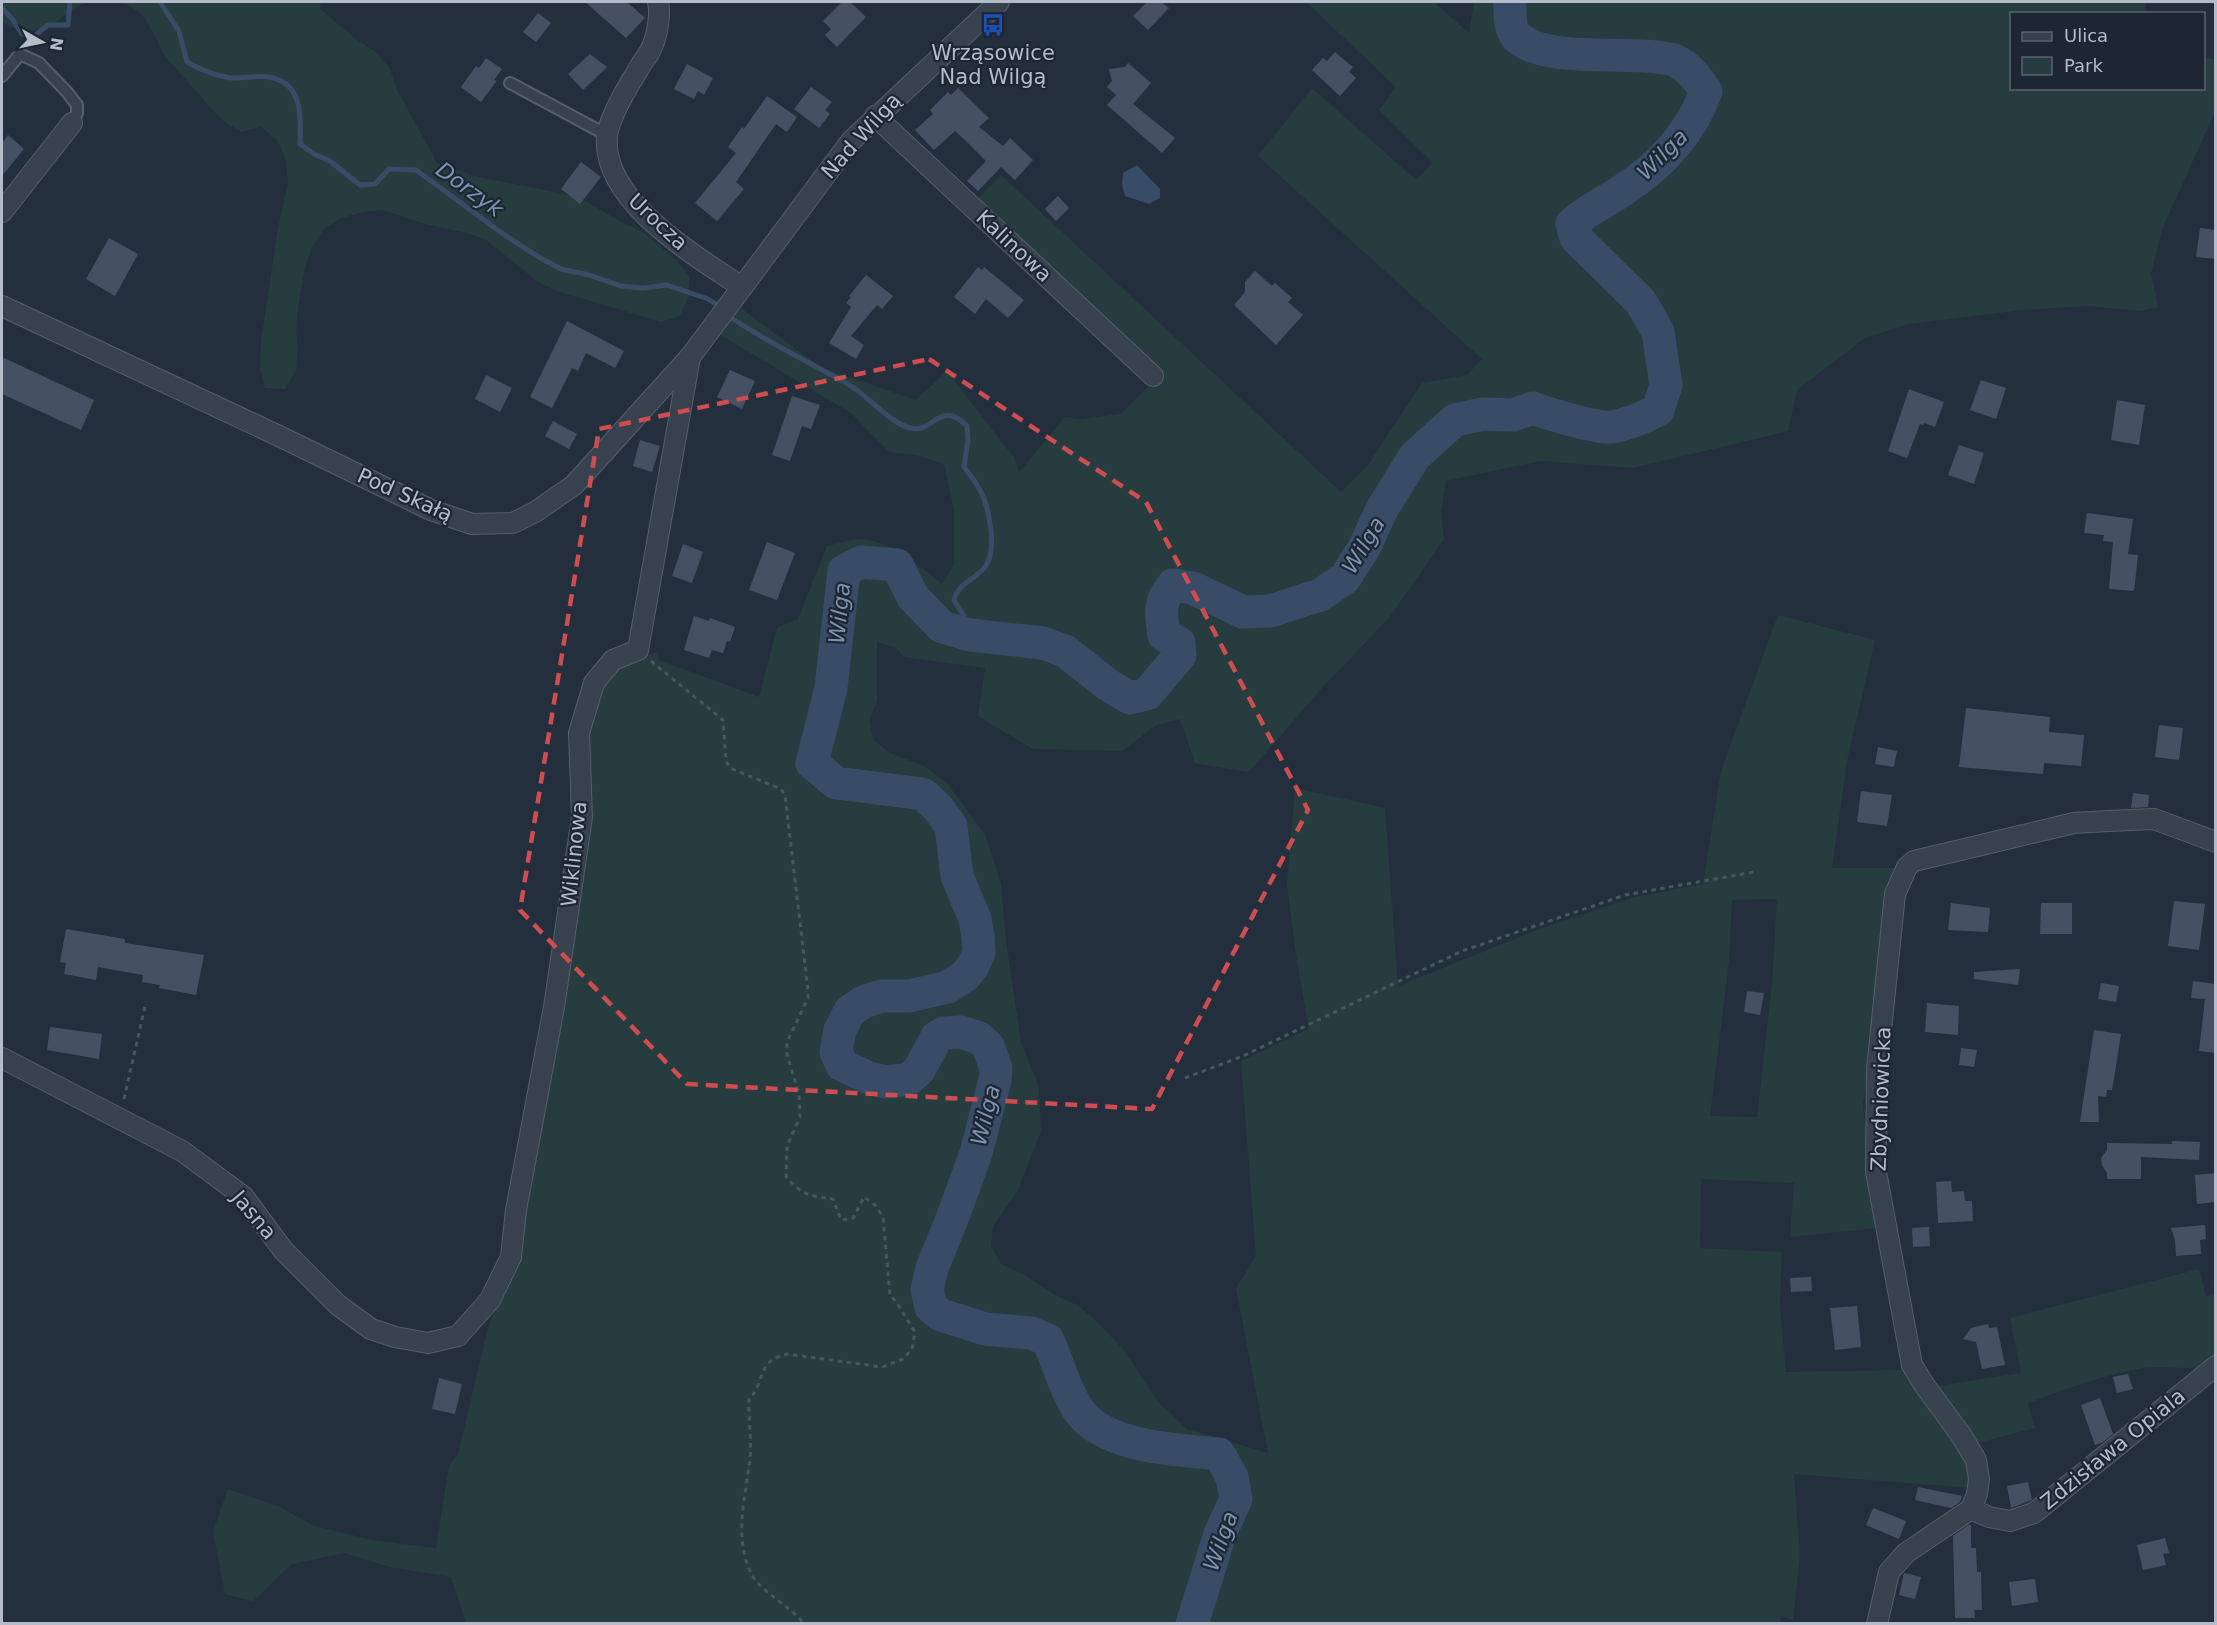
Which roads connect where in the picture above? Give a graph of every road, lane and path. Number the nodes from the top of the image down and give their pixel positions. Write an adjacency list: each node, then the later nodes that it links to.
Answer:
1 (658, 2): 7 (street, Urocza)
2 (999, 2): 5 (street, Nad Wilgą)
3 (2, 76): 6 (lane)
4 (510, 83): 7 (lane)
5 (875, 116): 9 (street, Nad Wilgą); 12 (street, Kalinowa)
6 (72, 123): 8 (street)
7 (607, 135): 9 (street, Urocza)
8 (2, 212)
9 (742, 287): 11 (street, Pod Skałą)
10 (2, 306): 11 (street, Pod Skałą)
11 (690, 357): 13 (street)
12 (1153, 376)
13 (638, 650): 20 (street, Wiklinowa); 23 (path)
14 (2216, 842): 22 (street, Zbydniowicka)
15 (1754, 872): 18 (path)
16 (146, 1002): 19 (path)
17 (2, 1058): 19 (street, Jasna)
18 (1185, 1078)
19 (119, 1119): 20 (street, Jasna)
20 (466, 1329)
21 (2216, 1366): 22 (street, Zdzisława Opiala)
22 (1971, 1509): 24 (street)
23 (804, 1623)
24 (1877, 1623)

